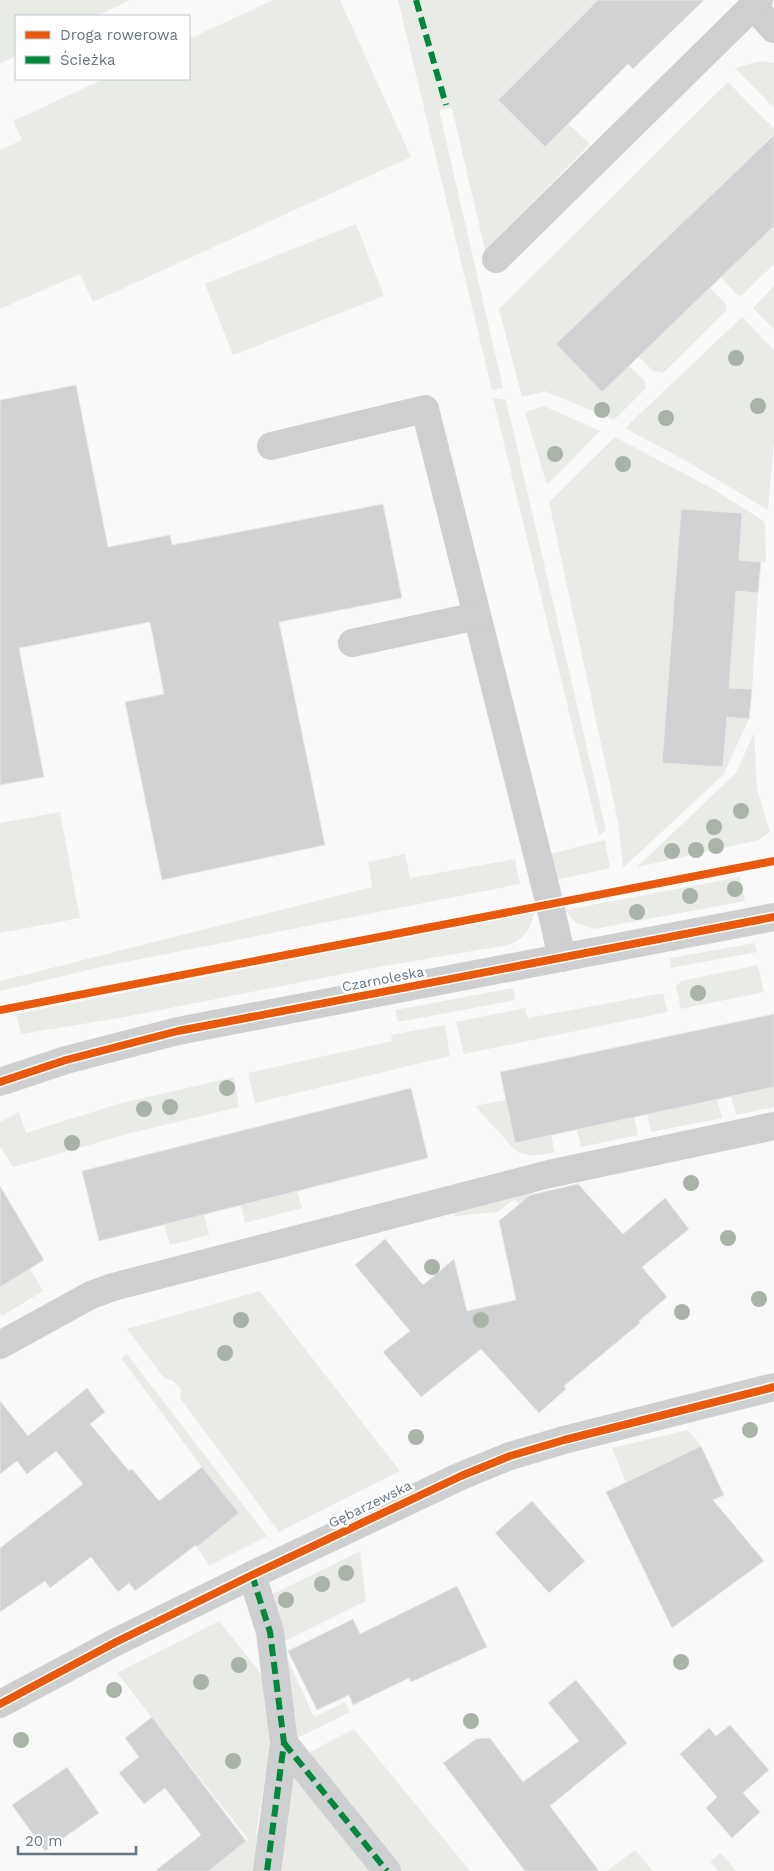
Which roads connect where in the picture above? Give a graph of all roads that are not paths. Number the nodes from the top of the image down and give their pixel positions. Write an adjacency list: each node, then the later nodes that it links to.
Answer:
1 (756, 3): 2 (street); 3 (street)
2 (774, 30)
3 (496, 260)
4 (271, 446): 5 (street)
5 (477, 616): 6 (street); 8 (street)
6 (352, 643)
7 (774, 917): 8 (street, Czarnoleska)
8 (562, 958): 9 (street, Czarnoleska)
9 (0, 1082)
10 (774, 1126): 11 (street)
11 (0, 1345)
12 (774, 1387): 13 (street, Gębarzewska)
13 (252, 1575): 14 (street, Gębarzewska); 15 (street)
14 (0, 1704)
15 (284, 1743): 16 (street); 17 (street)
16 (267, 1871)
17 (387, 1871)

